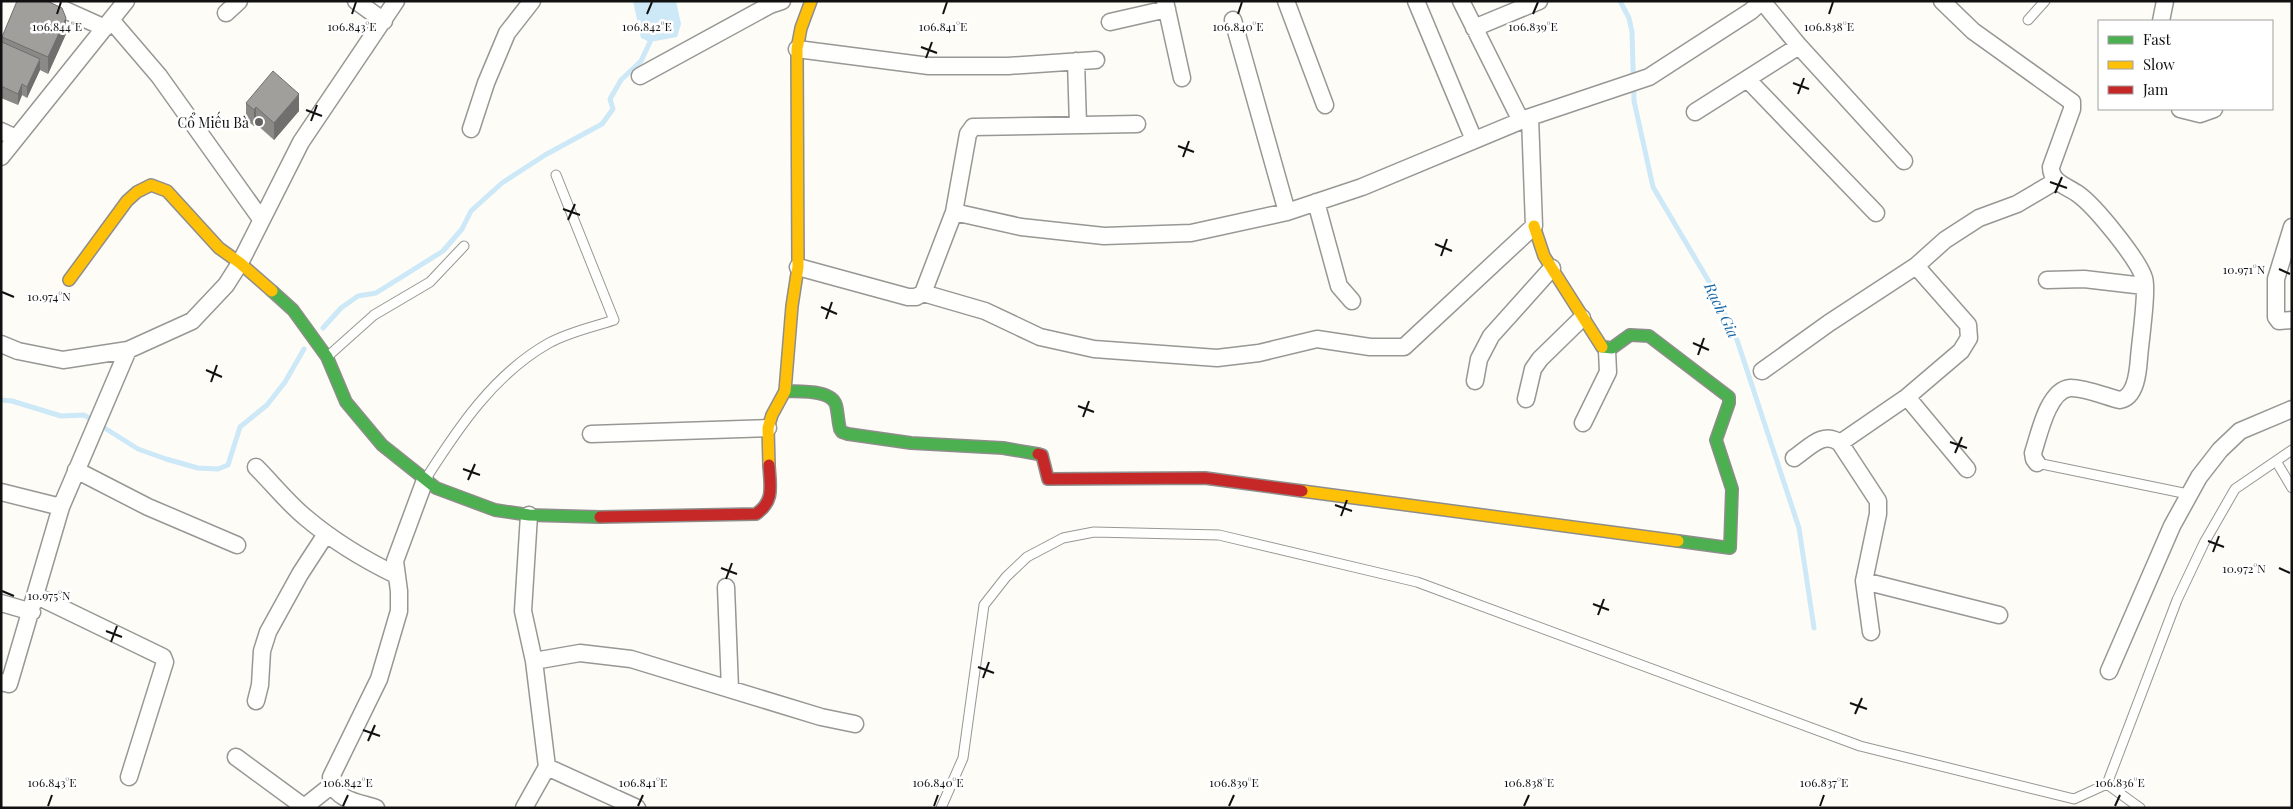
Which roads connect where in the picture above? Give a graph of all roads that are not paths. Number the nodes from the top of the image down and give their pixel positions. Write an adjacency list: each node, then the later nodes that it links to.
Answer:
1 (45, 1): 24 (street)
2 (126, 1): 24 (street)
3 (239, 1): 18 (street)
4 (356, 1): 22 (street)
5 (396, 1): 22 (street)
6 (532, 1): 40 (street)
7 (782, 1): 30 (street)
8 (811, 1): 27 (street)
9 (1286, 1): 33 (street)
10 (1416, 1): 42 (street)
11 (1461, 1): 25 (street)
12 (1539, 1): 25 (street)
13 (1762, 1): 26 (street); 37 (street)
14 (1942, 1): 46 (street)
15 (2045, 1): 20 (lane)
16 (2166, 1): 21 (street)
17 (1166, 5): 23 (street); 31 (street)
18 (226, 13)
19 (1233, 20): 49 (street)
20 (2028, 20)
21 (2161, 20)
22 (384, 21): 51 (street)
23 (1110, 22)
24 (108, 24): 41 (street); 51 (street)
25 (1474, 28): 37 (street)
26 (1799, 46): 32 (street); 44 (street)
27 (797, 49): 29 (street); 57 (street)
28 (1096, 60): 29 (street)
29 (1076, 61): 39 (street)
30 (640, 76)
31 (1182, 78)
32 (1747, 79): 36 (street); 50 (street)
33 (1325, 105)
34 (2184, 110): 35 (street)
35 (2211, 110)
36 (1696, 112)
37 (1525, 119): 42 (street); 52 (street)
38 (1138, 124): 39 (street)
39 (1078, 125): 48 (street)
40 (471, 129)
41 (9, 134): 43 (street)
42 (1474, 140): 47 (street)
43 (1, 157)
44 (1904, 160)
45 (556, 175): 87 (lane)
46 (2056, 181): 56 (street); 61 (street)
47 (1316, 202): 49 (street); 63 (street)
48 (954, 212): 49 (street); 62 (street)
49 (1287, 212)
50 (1876, 213)
51 (261, 219): 55 (street)
52 (1534, 226): 58 (street); 62 (street)
53 (2292, 227): 65 (street)
54 (464, 246): 69 (lane)
55 (240, 263): 59 (street); 67 (street); 69 (street)
56 (1916, 266): 70 (street); 73 (street)
57 (798, 267): 62 (street); 72 (street)
58 (1552, 268): 64 (street); 71 (street)
59 (69, 280)
60 (2047, 280): 61 (street)
61 (2144, 286): 83 (street)
62 (923, 293)
63 (1352, 300)
64 (1582, 318): 68 (street); 74 (street)
65 (2292, 320)
66 (1, 344): 67 (street)
67 (128, 350): 86 (street)
68 (1607, 350): 72 (street); 76 (street)
69 (327, 357): 87 (street)
70 (1762, 371)
71 (1475, 381)
72 (785, 391): 77 (street)
73 (1907, 397): 79 (street); 85 (street)
74 (1526, 399)
75 (2292, 409): 90 (street)
76 (1583, 423)
77 (768, 428): 78 (street); 92 (street)
78 (591, 434)
79 (1840, 443): 81 (street); 96 (street)
80 (2292, 450): 82 (lane)
81 (1794, 458)
82 (2276, 461): 88 (lane); 112 (lane)
83 (2037, 463): 90 (lane)
84 (256, 467): 93 (street)
85 (1967, 468)
86 (76, 470): 91 (street); 94 (street)
87 (425, 480): 92 (street); 95 (street)
88 (2292, 488)
89 (1, 492): 91 (street)
90 (2188, 494): 103 (street)
91 (61, 507): 99 (street)
92 (529, 515): 102 (street)
93 (326, 534): 95 (street); 106 (street)
94 (237, 545)
95 (396, 575): 111 (street)
96 (1864, 581): 100 (street); 101 (street)
97 (726, 587): 105 (street)
98 (1, 603): 99 (street)
99 (34, 604): 104 (street); 110 (street)
100 (1999, 614)
101 (1871, 632)
102 (534, 660): 105 (street); 109 (street)
103 (2109, 670)
104 (1, 682)
105 (730, 689): 107 (street)
106 (256, 701)
107 (855, 724)
108 (236, 757): 113 (street)
109 (547, 767): 115 (street); 116 (street)
110 (129, 777)
111 (332, 784): 113 (street); 114 (street)
112 (2107, 784): 117 (lane); 118 (lane)
113 (304, 808)
114 (376, 808)
115 (524, 808)
116 (637, 808)
117 (941, 808)
118 (2140, 808)

